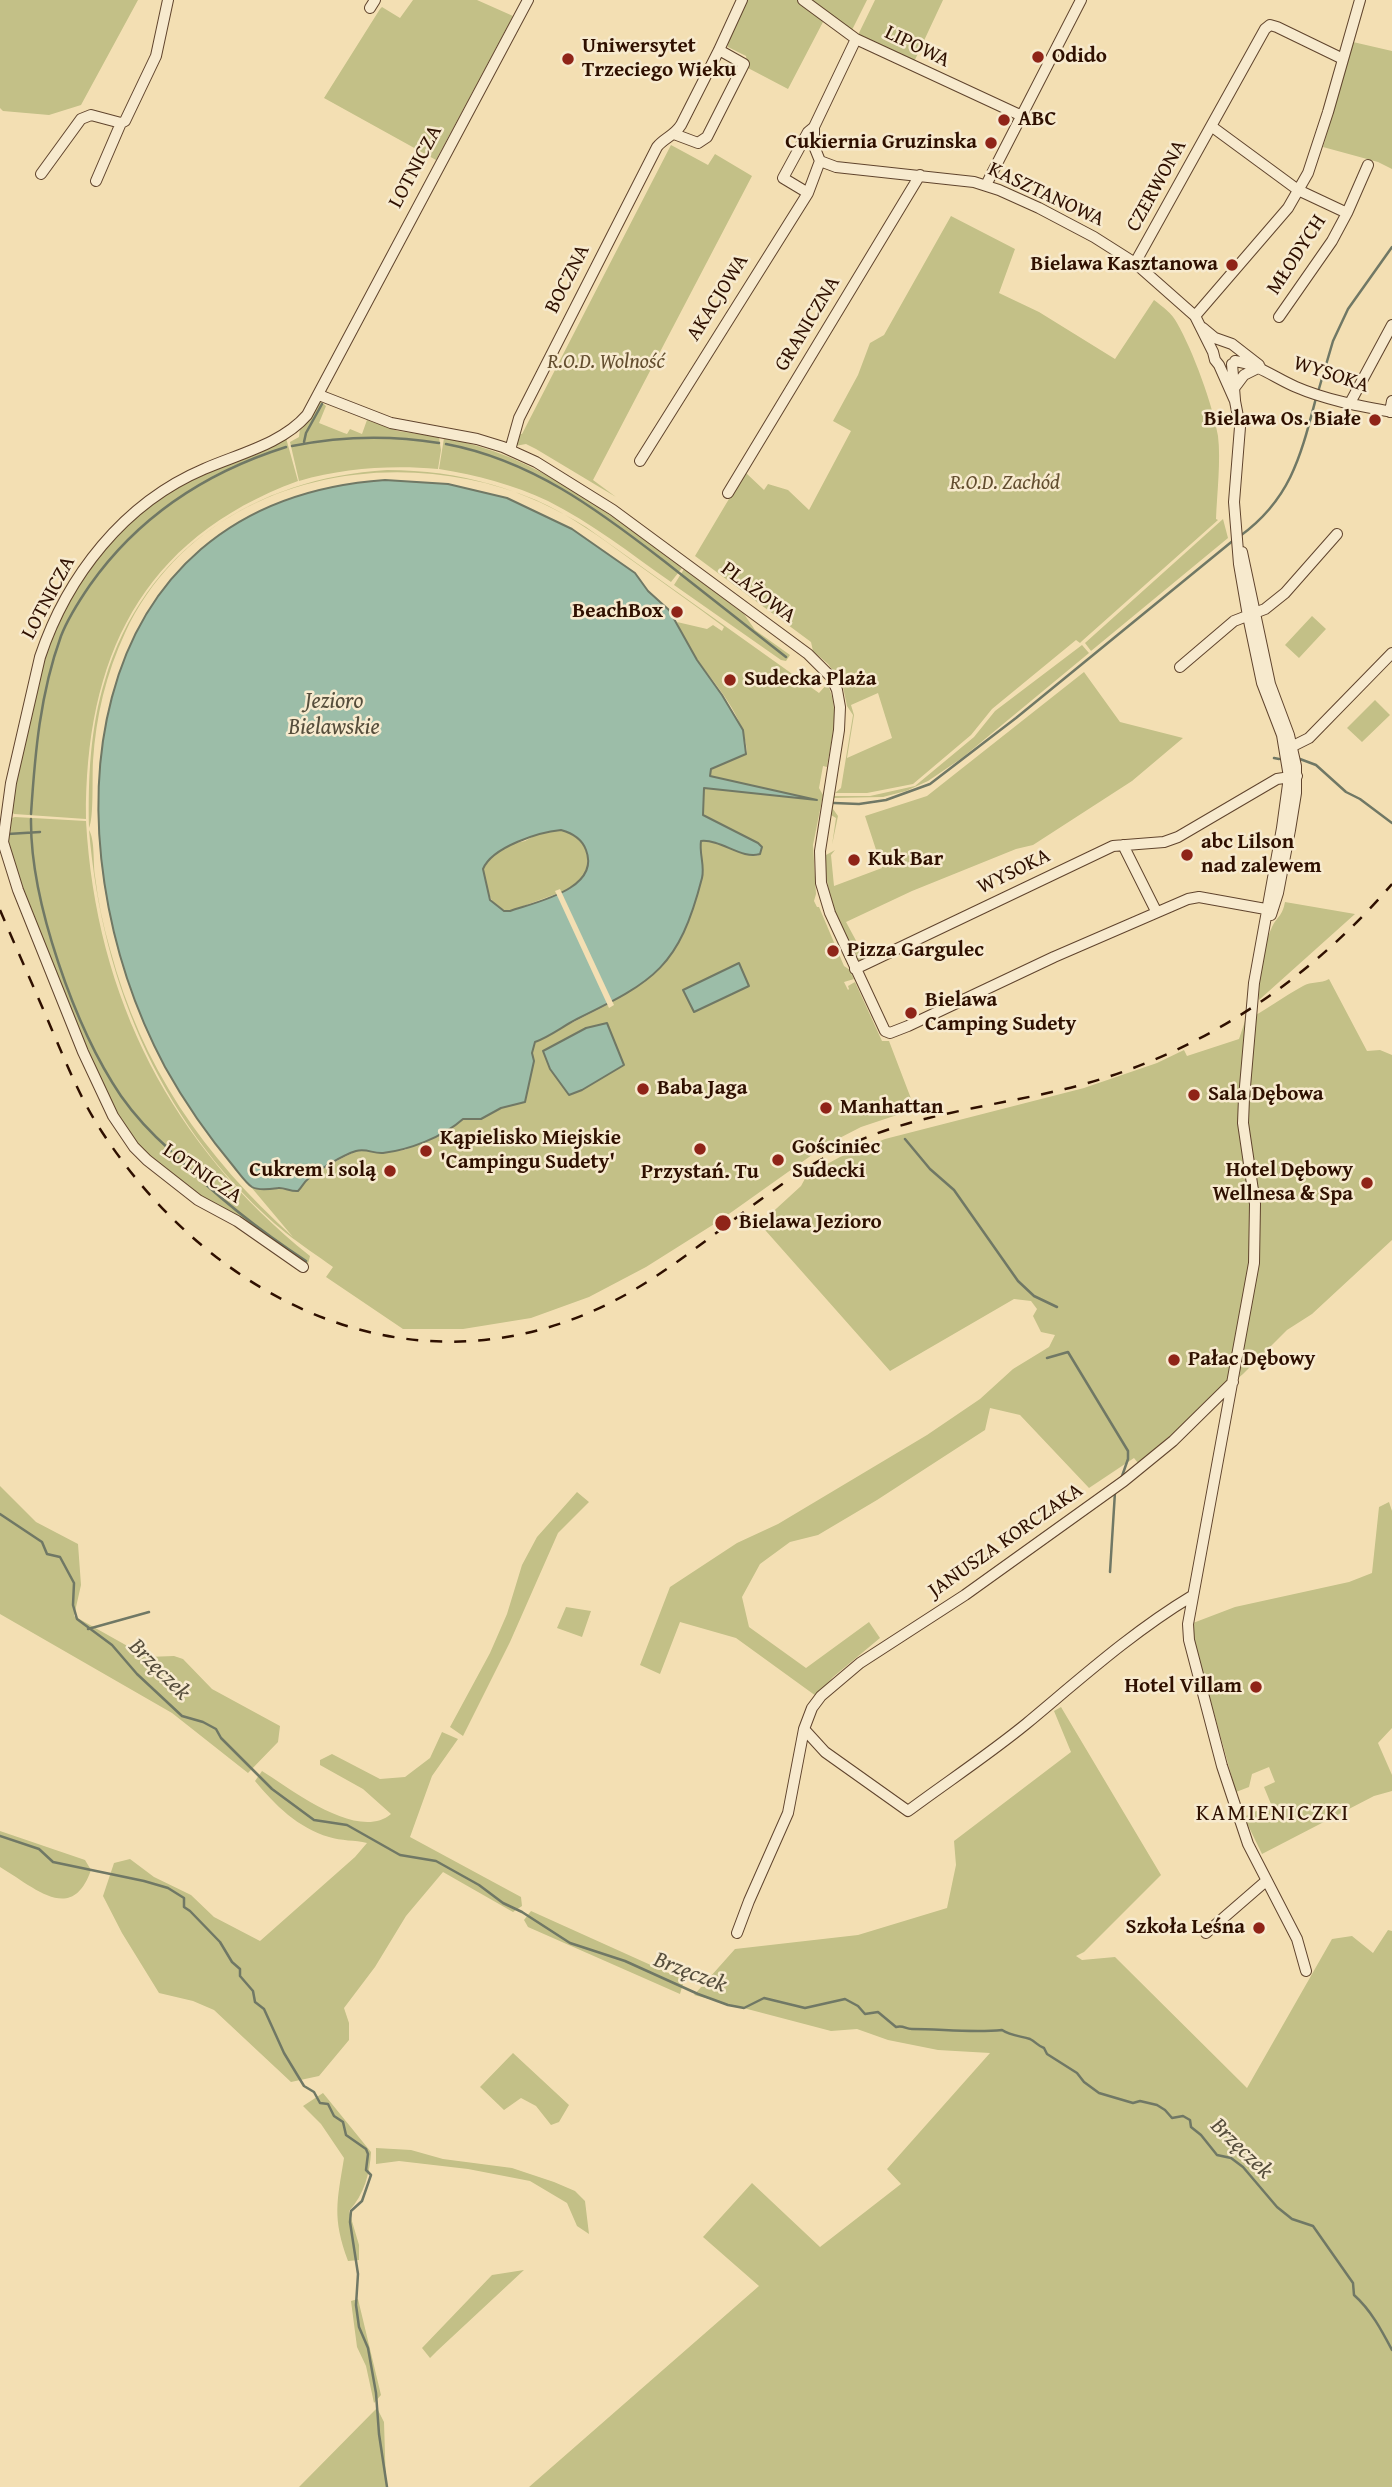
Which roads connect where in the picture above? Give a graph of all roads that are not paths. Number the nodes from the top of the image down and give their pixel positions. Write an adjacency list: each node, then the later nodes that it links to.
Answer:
1 (168, 0): 11 (street)
2 (528, 0): 35 (street, LOTNICZA)
3 (742, 0): 8 (street, BOCZNA)
4 (803, 0): 7 (street, LIPOWA)
5 (1081, 0): 10 (street)
6 (1360, 0): 9 (street)
7 (856, 39): 10 (street, LIPOWA); 13 (street)
8 (719, 51): 14 (street, BOCZNA); 14 (street)
9 (1343, 59): 12 (street, CZERWONA); 21 (street)
10 (1022, 116): 20 (street)
11 (121, 123): 17 (street); 19 (street)
12 (1211, 126): 21 (street, CZERWONA); 24 (street, CZERWONA)
13 (814, 127): 15 (street); 22 (street)
14 (674, 134): 40 (street, BOCZNA)
15 (820, 162): 18 (street, KASZTANOWA); 22 (street, AKACJOWA)
16 (1368, 165): 23 (street, MŁODYCH)
17 (41, 174)
18 (920, 175): 20 (street, KASZTANOWA); 42 (street, GRANICZNA)
19 (96, 181)
20 (986, 185): 24 (street, KASZTANOWA)
21 (1298, 190): 23 (street, MŁODYCH); 26 (street)
22 (808, 193): 41 (street, AKACJOWA)
23 (1347, 213): 25 (street, MŁODYCH)
24 (1135, 263): 26 (street, KASZTANOWA)
25 (1279, 317)
26 (1198, 321): 28 (street, KASZTANOWA); 30 (street, KASZTANOWA)
27 (1392, 325): 38 (street)
28 (1224, 342): 29 (street); 30 (street)
29 (1236, 349): 31 (street); 33 (street, WYSOKA)
30 (1213, 352): 32 (street)
31 (1234, 363): 32 (street); 33 (street, WYSOKA); 34 (street)
32 (1219, 365): 36 (street)
33 (1260, 367): 34 (street, WYSOKA); 38 (street, WYSOKA)
34 (1235, 387): 36 (street)
35 (319, 395): 40 (street, PLAŻOWA); 49 (street, LOTNICZA)
36 (1235, 401): 44 (street)
37 (1392, 401): 39 (street)
38 (1350, 403): 39 (street, WYSOKA)
39 (1391, 412)
40 (510, 450): 53 (street, PLAŻOWA)
41 (640, 461)
42 (729, 493)
43 (1337, 534): 44 (street)
44 (1252, 614): 46 (street); 47 (street)
45 (1390, 659): 47 (street)
46 (1180, 667)
47 (1289, 748): 48 (street)
48 (1293, 776): 50 (street, WYSOKA); 51 (street)
49 (2, 845): 54 (street, LOTNICZA)
50 (1123, 845): 52 (street); 53 (street, WYSOKA)
51 (1269, 910): 52 (street); 55 (street)
52 (1156, 911): 53 (street, PLAŻOWA)
53 (855, 969)
54 (303, 1267)
55 (1233, 1382): 56 (street); 57 (street, JANUSZA KORCZAKA)
56 (1229, 1401): 57 (street); 58 (street)
57 (1213, 1402): 59 (street, JANUSZA KORCZAKA)
58 (1192, 1596): 59 (street); 60 (street)
59 (804, 1729): 61 (street, JANUSZA KORCZAKA)
60 (1266, 1881): 62 (street); 63 (street)
61 (737, 1933)
62 (1206, 1933)
63 (1306, 1971)

